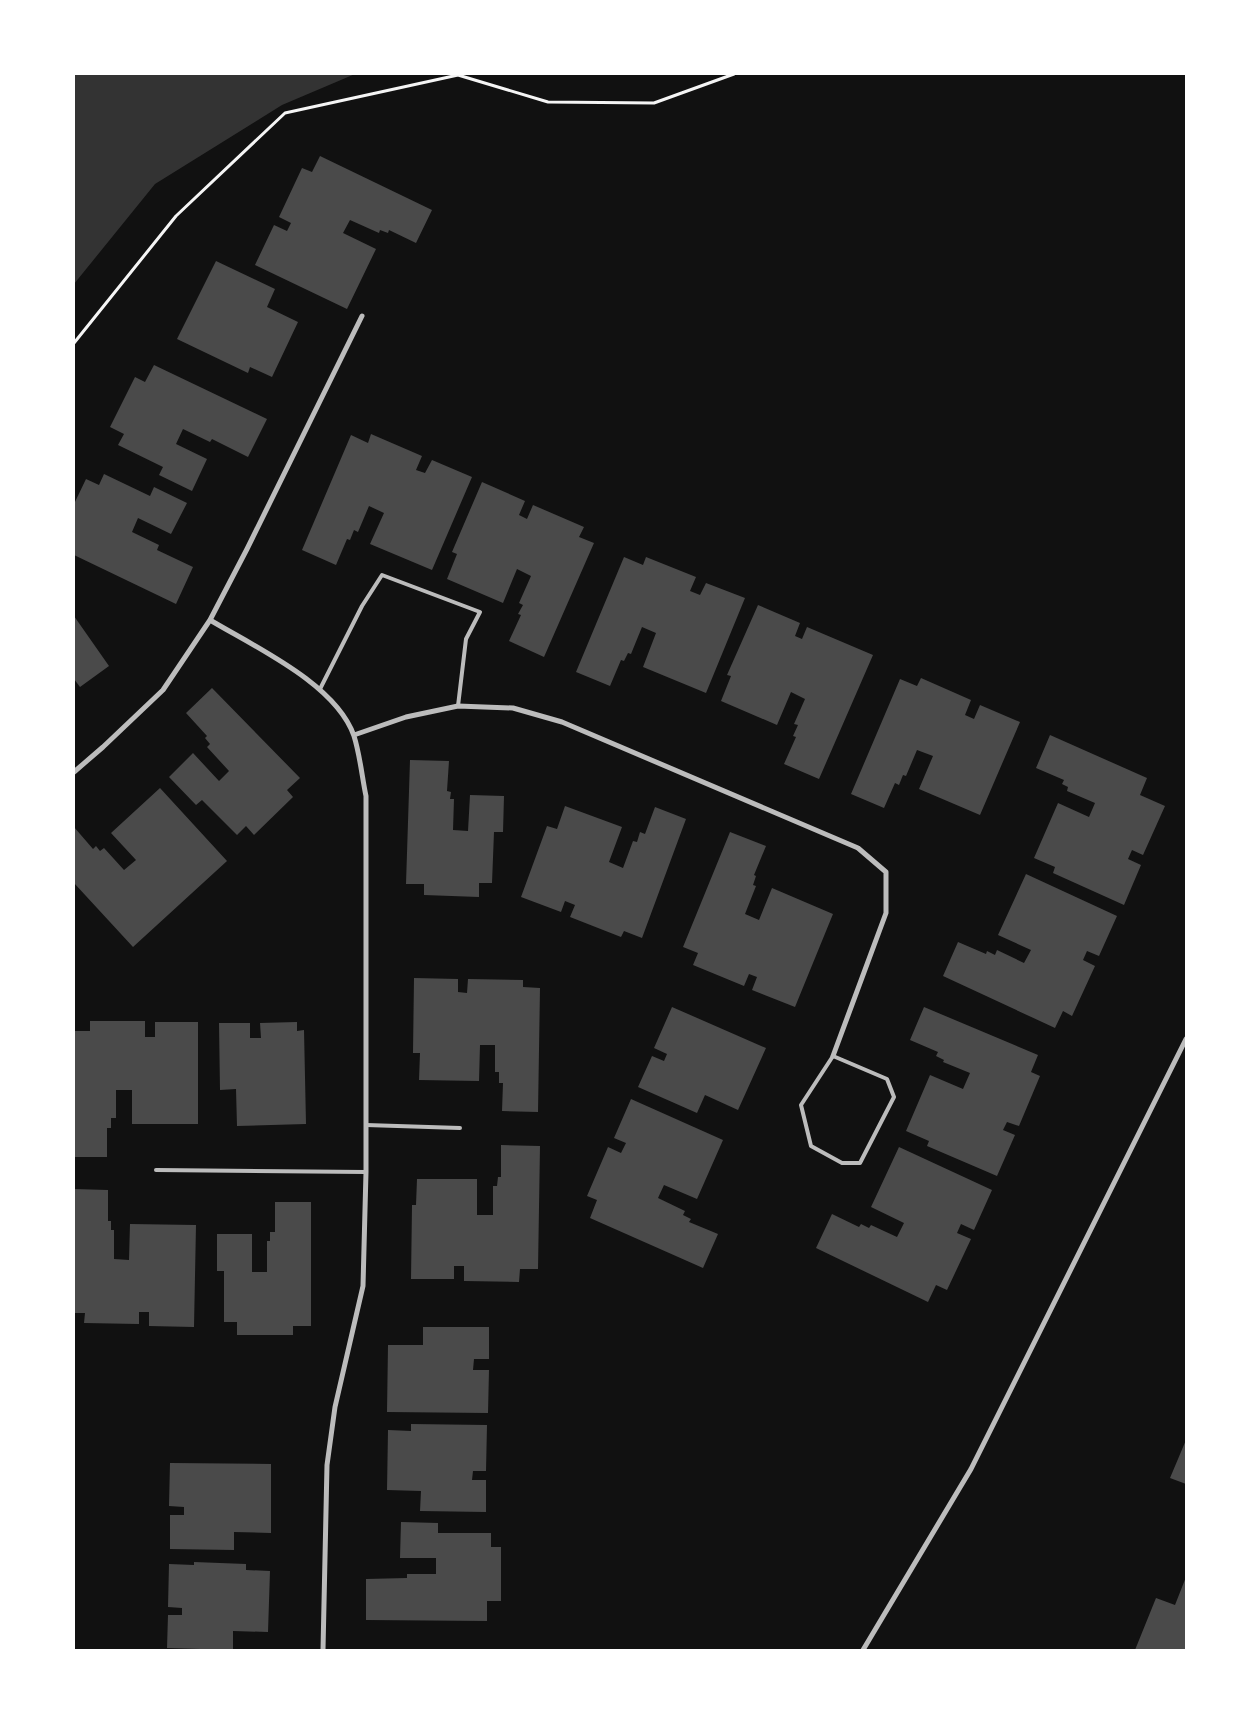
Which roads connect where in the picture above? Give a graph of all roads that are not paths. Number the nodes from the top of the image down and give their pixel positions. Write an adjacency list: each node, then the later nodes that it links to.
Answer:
1 (362, 316): 2 (street)
2 (210, 620): 3 (street); 6 (street)
3 (320, 688): 4 (lane); 5 (street)
4 (458, 706): 5 (street); 8 (street)
5 (354, 735): 9 (street)
6 (74, 772)
7 (1186, 1039): 14 (street)
8 (833, 1056): 8 (lane)
9 (366, 1125): 10 (lane); 12 (street)
10 (460, 1128)
11 (156, 1170): 12 (lane)
12 (366, 1172): 13 (street)
13 (323, 1650)
14 (863, 1650)

